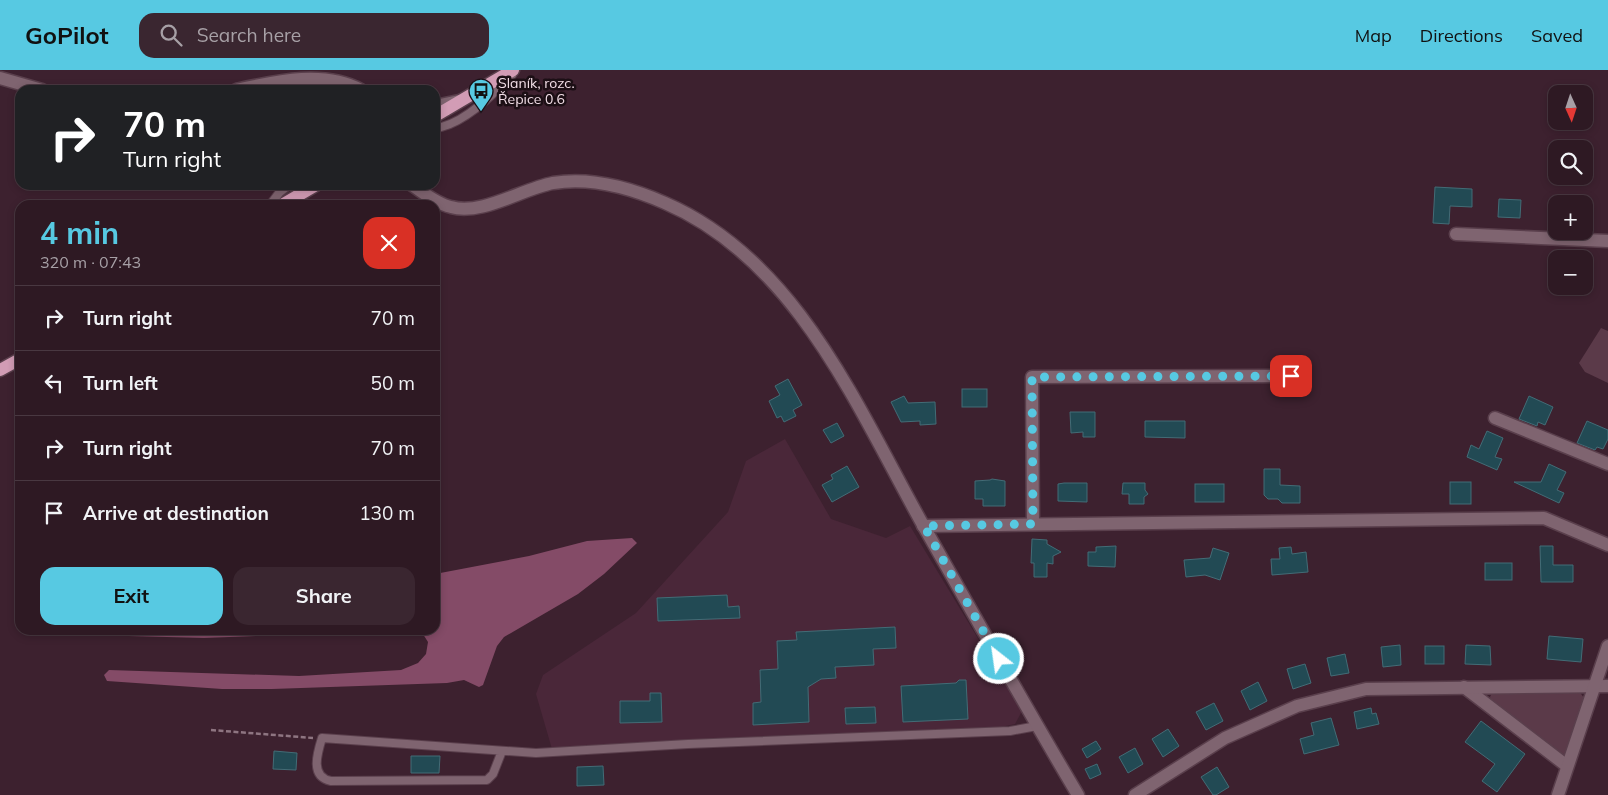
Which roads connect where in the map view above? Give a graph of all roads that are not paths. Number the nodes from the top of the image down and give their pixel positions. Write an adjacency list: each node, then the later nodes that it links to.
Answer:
1 (515, 70): 6 (main road); 9 (lane)
2 (0, 78): 3 (street)
3 (24, 85)
4 (261, 85): 5 (street)
5 (352, 85)
6 (462, 100): 7 (street); 8 (main road)
7 (440, 105)
8 (440, 113)
9 (440, 127)
10 (283, 190): 16 (lane)
11 (308, 190): 17 (main road)
12 (420, 190): 15 (street)
13 (427, 190): 15 (street)
14 (430, 190): 15 (street)
15 (435, 199)
16 (274, 200)
17 (290, 200)
18 (440, 202): 27 (street)
19 (1456, 234): 20 (street)
20 (1608, 240)
21 (15, 361): 22 (main road)
22 (0, 370)
23 (1291, 376): 26 (street)
24 (1495, 418): 25 (street)
25 (1608, 464)
26 (1033, 524): 27 (street); 28 (street)
27 (924, 526): 32 (street)
28 (1608, 545)
29 (1608, 646): 30 (street)
30 (1602, 686): 31 (street); 34 (street)
31 (1464, 687): 34 (street); 36 (street)
32 (1037, 726): 33 (lane); 35 (street)
33 (502, 751): 33 (lane)
34 (1567, 766): 37 (street)
35 (1078, 795)
36 (1135, 795)
37 (1558, 795)

